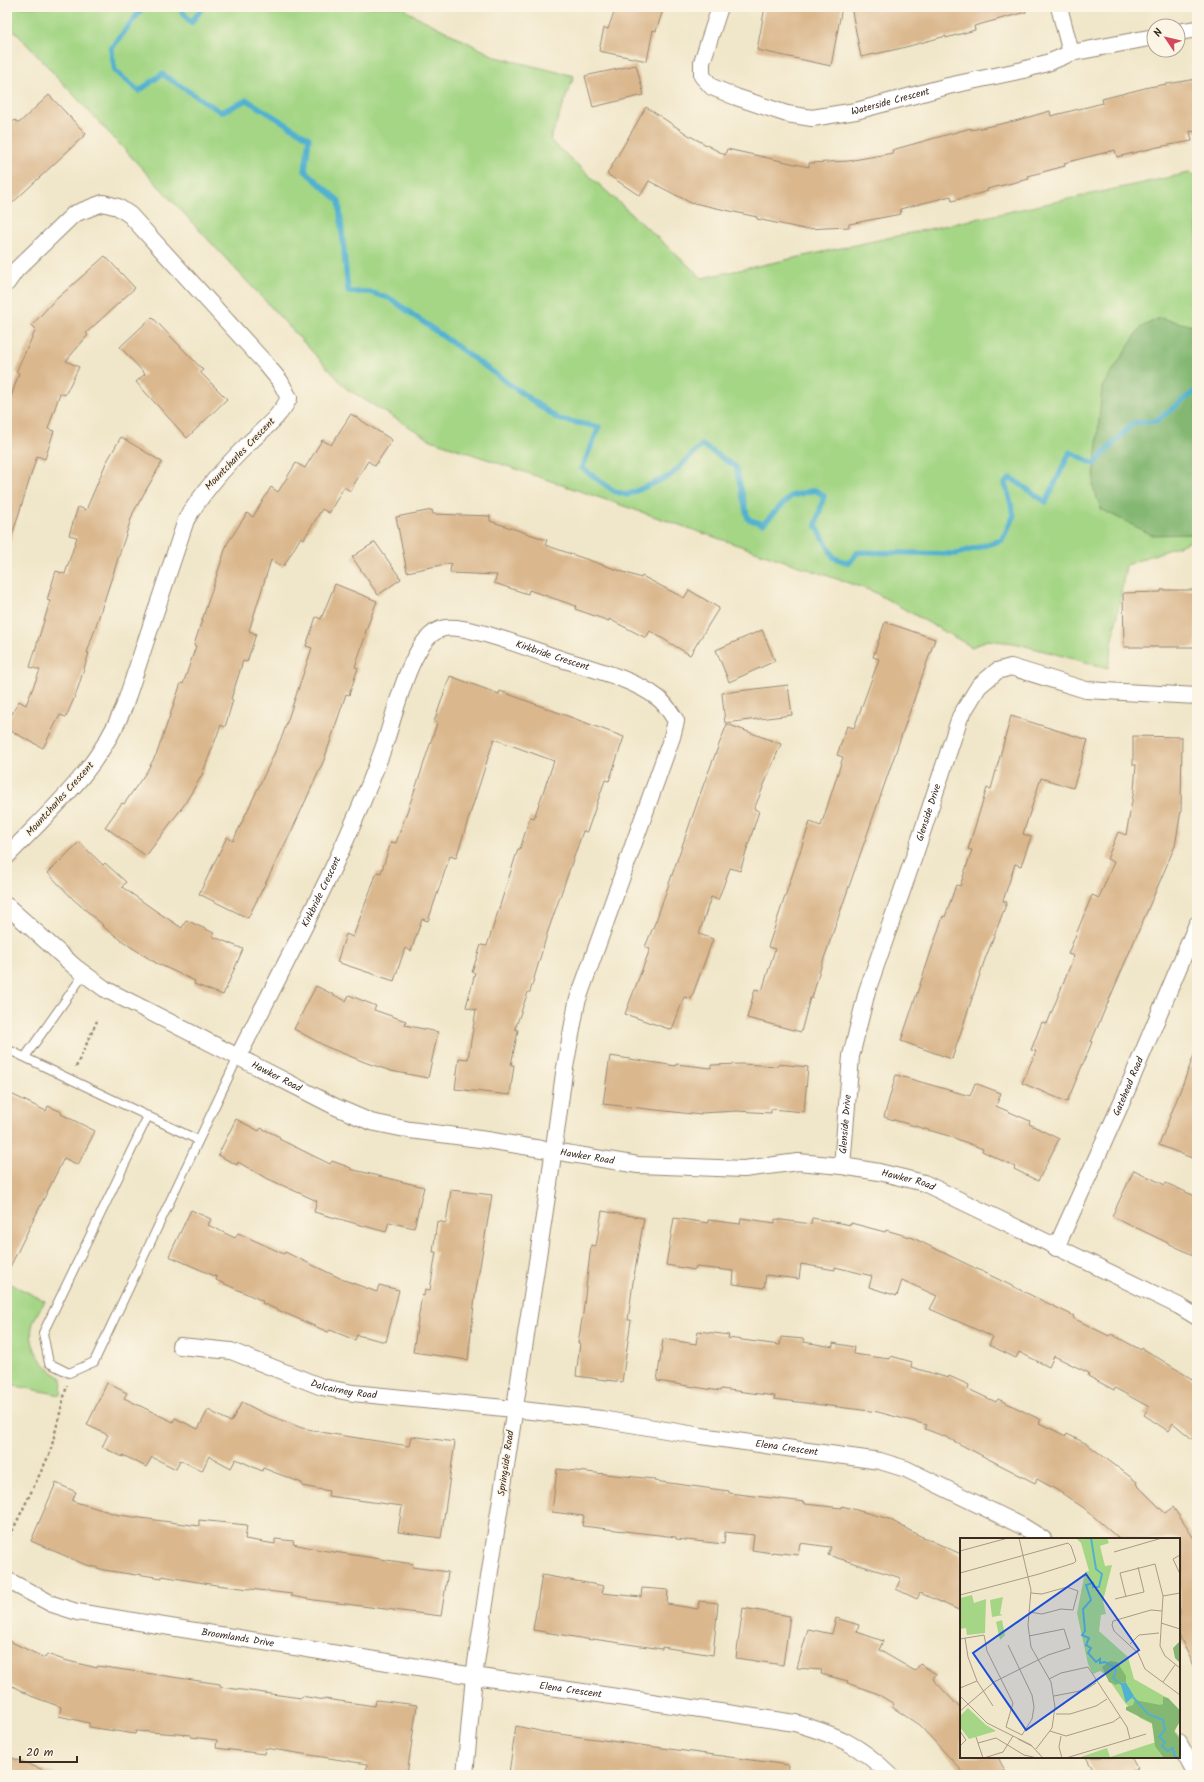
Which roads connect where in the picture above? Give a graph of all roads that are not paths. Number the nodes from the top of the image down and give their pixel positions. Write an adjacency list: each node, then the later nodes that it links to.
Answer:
1 (720, 7): 6 (street, Waterside Crescent)
2 (1059, 7): 6 (street)
3 (1197, 29): 4 (street)
4 (1186, 31)
5 (1146, 39): 6 (street, Waterside Crescent)
6 (1071, 53)
7 (7, 283): 9 (street, Mountcharles Crescent)
8 (1197, 696): 19 (street, Glenside Drive)
9 (7, 856)
10 (7, 906): 12 (street, Hawker Road)
11 (1197, 924): 20 (street, Gatehead Road)
12 (84, 974): 14 (street, Hawker Road); 15 (lane)
13 (7, 1049): 15 (lane)
14 (238, 1057): 17 (lane); 18 (street, Hawker Road); 18 (street, Kirkbride Crescent)
15 (25, 1058): 16 (lane)
16 (148, 1116): 17 (lane); 17 (lane)
17 (198, 1140)
18 (552, 1152): 19 (street, Hawker Road); 23 (street, Springside Road)
19 (842, 1166): 20 (street, Hawker Road)
20 (1056, 1248): 21 (street, Hawker Road)
21 (1197, 1317)
22 (180, 1346): 23 (street, Dalcairney Road)
23 (514, 1409): 24 (street, Elena Crescent); 26 (street, Springside Road)
24 (1040, 1538)
25 (7, 1580): 26 (street, Broomlands Drive)
26 (474, 1676): 28 (street, Springside Road); 29 (street, Elena Crescent)
27 (1180, 1746): 30 (street)
28 (465, 1775)
29 (890, 1775)
30 (1196, 1775)

